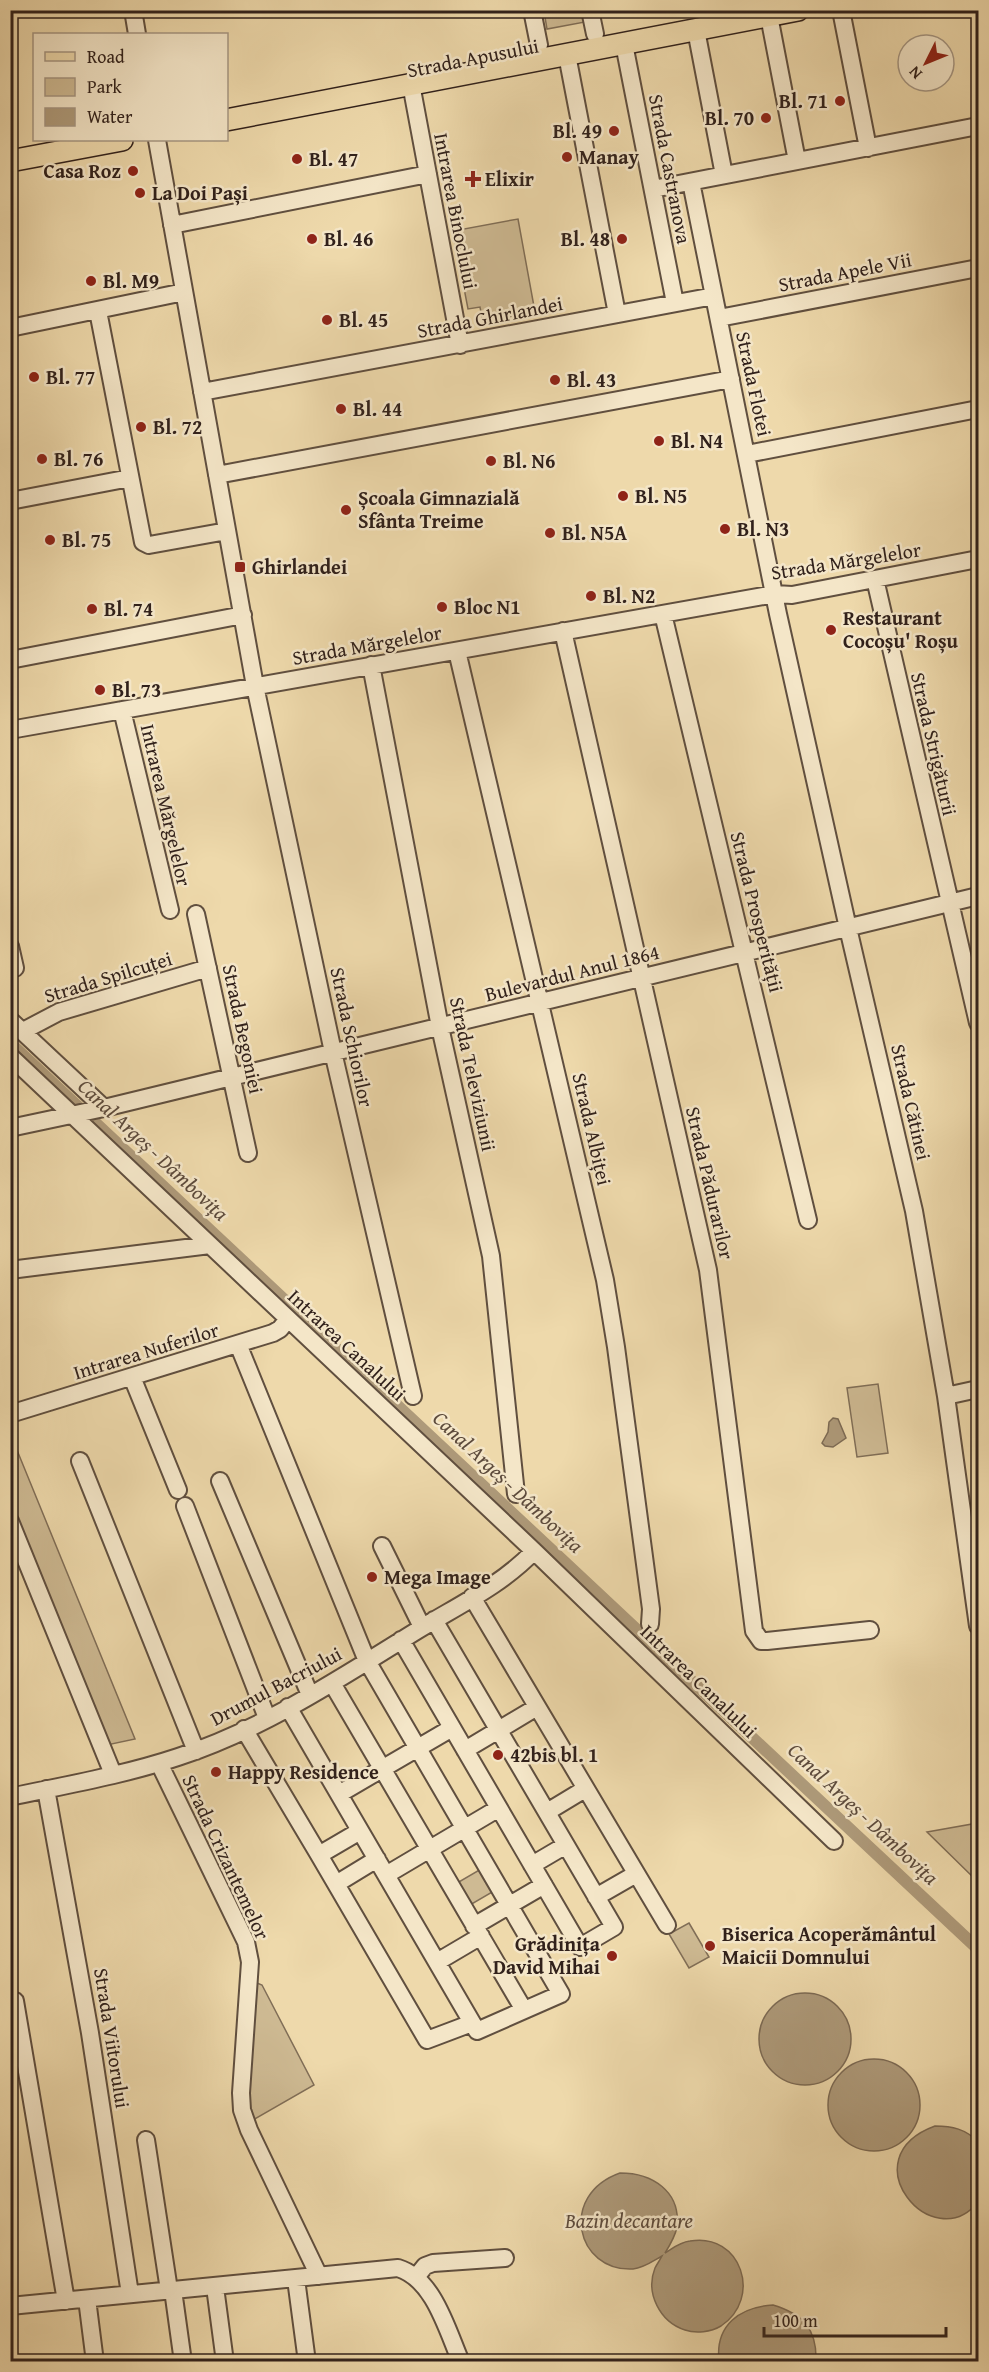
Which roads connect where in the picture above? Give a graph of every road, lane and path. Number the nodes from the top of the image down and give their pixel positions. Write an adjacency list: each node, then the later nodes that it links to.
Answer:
1 (133, 10): 9 (street)
2 (532, 10): 13 (street)
3 (590, 10): 10 (street)
4 (720, 10): 10 (main road, Strada Apusului)
5 (798, 10): 7 (main road, Strada Apusului)
6 (841, 10): 22 (street)
7 (769, 13): 8 (main road, Strada Apusului); 24 (street)
8 (696, 30): 11 (main road, Strada Apusului); 26 (street)
9 (137, 33)
10 (595, 34): 12 (main road, Strada Apusului)
11 (624, 44): 12 (main road, Strada Apusului); 28 (street, Strada Castranova)
12 (566, 47): 13 (main road, Strada Apusului); 35 (street, Strada Apusului)
13 (540, 52): 14 (main road, Strada Apusului)
14 (409, 77): 15 (main road, Strada Apusului); 16 (main road, Strada Apusului); 25 (street, Intrarea Binoclului)
15 (228, 105)
16 (228, 120)
17 (978, 126): 22 (street, Strada Castranova)
18 (45, 141): 21 (main road)
19 (117, 141): 23 (main road)
20 (157, 141): 29 (street)
21 (10, 147)
22 (868, 148): 24 (street, Strada Castranova)
23 (10, 161)
24 (797, 161): 26 (street, Strada Castranova)
25 (428, 174): 29 (street); 38 (street, Intrarea Binoclului)
26 (724, 175): 27 (street, Strada Castranova)
27 (691, 182): 28 (street, Strada Castranova); 32 (street, Strada Flotei)
28 (653, 189): 33 (street, Strada Castranova)
29 (172, 225): 31 (street)
30 (978, 268): 36 (street, Strada Apele Vii)
31 (184, 292): 34 (street); 40 (street)
32 (714, 296): 33 (street, Strada Ghirlandei); 36 (street, Strada Flotei)
33 (675, 303): 35 (street, Strada Ghirlandei)
34 (98, 310): 37 (street); 44 (street)
35 (617, 314): 38 (street, Strada Ghirlandei)
36 (719, 318): 39 (street, Strada Flotei)
37 (10, 328)
38 (460, 345): 40 (street, Strada Ghirlandei)
39 (731, 379): 42 (street, Strada Flotei); 43 (street)
40 (202, 392): 43 (street)
41 (978, 409): 42 (street)
42 (747, 454): 49 (street, Strada Flotei)
43 (217, 475): 46 (street)
44 (130, 477): 45 (street); 46 (street)
45 (10, 501)
46 (227, 531): 51 (street)
47 (978, 562): 48 (street, Strada Mărgelelor)
48 (875, 579): 49 (street, Strada Mărgelelor); 60 (street, Strada Strigăturii)
49 (775, 594): 50 (street, Strada Mărgelelor); 63 (street, Strada Cătinei)
50 (663, 614): 52 (street, Strada Mărgelelor); 65 (street, Strada Prosperității)
51 (243, 615): 54 (street); 56 (street)
52 (563, 631): 53 (street, Strada Mărgelelor); 68 (street, Strada Pădurarilor)
53 (457, 651): 55 (street, Strada Mărgelelor); 69 (street, Strada Albiței)
54 (10, 660)
55 (371, 665): 56 (street, Strada Mărgelelor); 72 (street, Strada Televiziunii)
56 (255, 686): 57 (street, Strada Mărgelelor); 73 (street, Strada Schiorilor)
57 (122, 710): 58 (street, Strada Mărgelelor); 61 (street, Intrarea Mărgelelor)
58 (10, 730)
59 (978, 896): 60 (street, Bulevardul Anul 1864)
60 (950, 903): 63 (street, Bulevardul Anul 1864); 70 (street, Strada Strigăturii)
61 (170, 910)
62 (196, 914): 67 (street, Strada Begoniei)
63 (848, 928): 65 (street, Bulevardul Anul 1864); 88 (street, Strada Cătinei)
64 (10, 946): 66 (street)
65 (746, 953): 68 (street, Bulevardul Anul 1864); 80 (street, Strada Prosperității)
66 (15, 968)
67 (208, 968): 71 (street, Strada Spilcuței); 75 (street, Strada Begoniei)
68 (642, 978): 69 (street, Bulevardul Anul 1864); 102 (street, Strada Pădurarilor)
69 (540, 1002): 72 (street, Bulevardul Anul 1864); 100 (street, Strada Albiței)
70 (978, 1023)
71 (17, 1025): 76 (street)
72 (440, 1027): 73 (street, Bulevardul Anul 1864); 93 (street, Strada Televiziunii)
73 (333, 1052): 75 (street, Bulevardul Anul 1864); 87 (street, Strada Schiorilor)
74 (10, 1056): 77 (street, Intrarea Canalului)
75 (231, 1077): 76 (street, Bulevardul Anul 1864); 79 (street, Strada Begoniei)
76 (104, 1108): 77 (street, Bulevardul Anul 1864)
77 (71, 1114): 78 (street, Bulevardul Anul 1864); 81 (street, Intrarea Canalului)
78 (10, 1128)
79 (249, 1153)
80 (808, 1220)
81 (210, 1245): 82 (street); 83 (street, Intrarea Canalului)
82 (10, 1270)
83 (288, 1319): 84 (street, Intrarea Nuferilor); 97 (street, Intrarea Canalului)
84 (238, 1344): 85 (street, Intrarea Nuferilor); 104 (street)
85 (132, 1377): 89 (street, Intrarea Nuferilor); 92 (street)
86 (978, 1389): 88 (street)
87 (413, 1395)
88 (946, 1396): 101 (street, Strada Cătinei)
89 (10, 1414)
90 (80, 1461): 115 (street)
91 (220, 1481): 106 (street)
92 (178, 1490)
93 (516, 1494)
94 (185, 1506): 109 (street)
95 (10, 1521): 118 (street)
96 (382, 1546): 99 (street)
97 (534, 1551): 98 (street, Drumul Bacriului); 127 (street, Intrarea Canalului)
98 (472, 1597): 99 (street, Drumul Bacriului); 108 (street)
99 (428, 1623): 103 (street, Drumul Bacriului); 112 (street)
100 (650, 1624)
101 (978, 1626)
102 (870, 1630)
103 (401, 1640): 104 (street, Drumul Bacriului); 110 (street)
104 (366, 1661): 105 (street, Drumul Bacriului); 113 (street)
105 (332, 1683): 106 (street, Drumul Bacriului); 117 (street)
106 (310, 1695): 107 (street, Drumul Bacriului)
107 (288, 1707): 109 (street, Drumul Bacriului); 121 (street)
108 (537, 1707): 112 (street); 119 (street)
109 (267, 1718): 111 (street, Drumul Bacriului)
110 (452, 1728): 113 (street); 114 (street)
111 (244, 1729): 115 (street, Drumul Bacriului); 130 (street)
112 (499, 1730): 114 (street); 124 (street)
113 (417, 1748): 117 (street); 125 (street)
114 (465, 1750): 123 (street)
115 (196, 1751): 116 (street, Drumul Bacriului)
116 (159, 1763): 118 (street, Drumul Bacriului); 147 (street, Strada Crizantemelor)
117 (382, 1769): 121 (street); 129 (street)
118 (113, 1774): 120 (street, Drumul Bacriului)
119 (585, 1788): 124 (street); 133 (street)
120 (46, 1789): 122 (street, Drumul Bacriului); 152 (street, Strada Viitorului)
121 (339, 1794): 126 (street)
122 (10, 1797)
123 (499, 1808): 125 (street); 132 (street)
124 (547, 1812): 128 (street)
125 (465, 1829): 129 (street); 138 (street)
126 (360, 1831): 130 (street); 131 (street)
127 (834, 1841)
128 (566, 1845): 132 (street); 137 (street)
129 (430, 1850): 134 (street); 140 (street)
130 (319, 1855): 135 (street)
131 (377, 1860): 134 (street); 135 (street)
132 (532, 1865): 136 (street)
133 (636, 1874): 137 (street); 139 (street)
134 (386, 1875): 141 (street)
135 (336, 1884): 144 (street)
136 (544, 1885): 137 (street); 138 (street)
137 (596, 1897)
138 (509, 1905): 140 (street); 143 (street)
139 (667, 1925)
140 (478, 1931): 141 (street); 143 (street)
141 (437, 1962): 144 (street)
142 (15, 2001): 154 (street)
143 (524, 2010): 144 (street)
144 (472, 2023)
145 (146, 2140): 151 (street)
146 (505, 2258): 148 (street)
147 (319, 2276): 148 (street); 149 (street)
148 (417, 2276): 160 (street)
149 (296, 2279): 150 (street); 159 (street)
150 (215, 2287): 151 (street); 158 (street)
151 (171, 2290): 152 (street); 157 (street)
152 (130, 2294): 153 (street)
153 (87, 2299): 154 (street); 156 (street)
154 (66, 2301): 155 (street)
155 (10, 2306)
156 (95, 2361)
157 (183, 2361)
158 (225, 2361)
159 (307, 2361)
160 (461, 2361)

